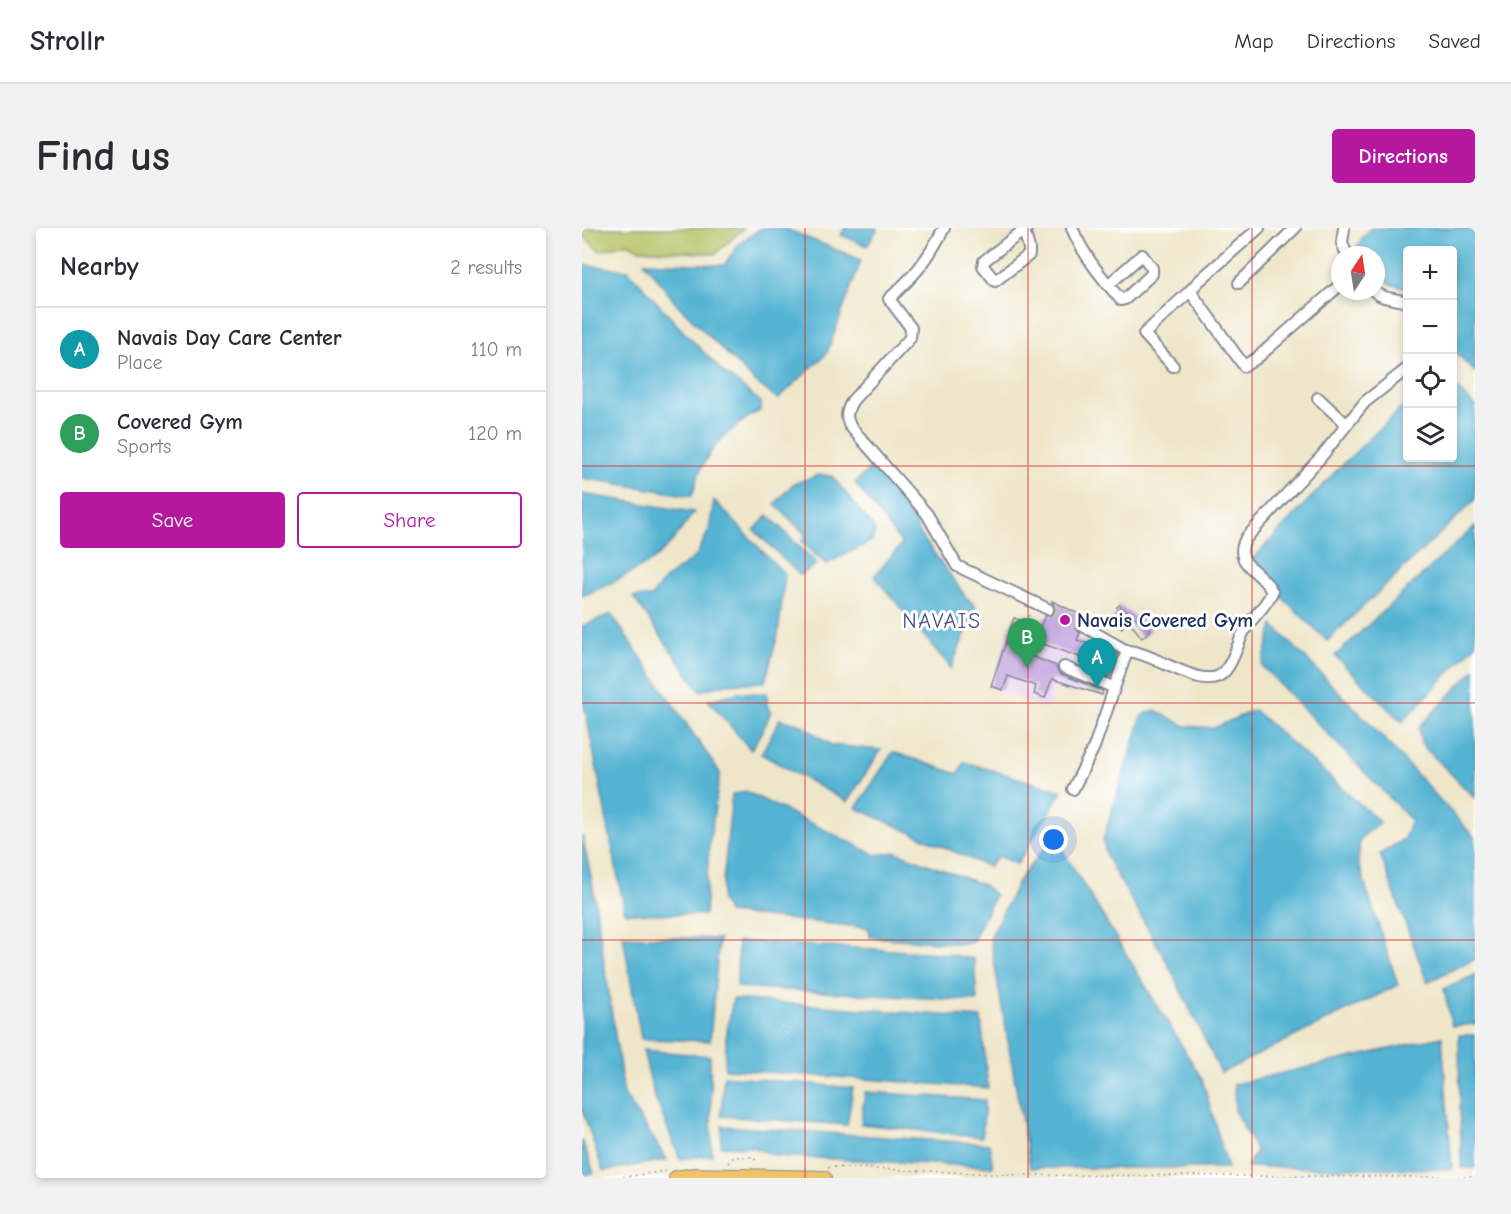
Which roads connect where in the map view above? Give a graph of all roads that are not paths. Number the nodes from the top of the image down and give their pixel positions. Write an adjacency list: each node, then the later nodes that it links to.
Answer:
1 (945, 228): 18 (street)
2 (1072, 228): 9 (street)
3 (1259, 228): 10 (street)
4 (1295, 228): 8 (street)
5 (1344, 228): 7 (street)
6 (1025, 229): 6 (street)
7 (1343, 246)
8 (1239, 283)
9 (1108, 285)
10 (1190, 291): 11 (street); 14 (street)
11 (1331, 293)
12 (1385, 298): 13 (street)
13 (1403, 302)
14 (1173, 366)
15 (1403, 371): 17 (street)
16 (1318, 398): 17 (street)
17 (1346, 424): 20 (street)
18 (1048, 609)
19 (1083, 626): 20 (street)
20 (1127, 651): 22 (street)
21 (1064, 668): 22 (street)
22 (1113, 687): 23 (street)
23 (1073, 789)
24 (826, 1173): 25 (main road)
25 (694, 1177): 26 (main road)
26 (676, 1178)

